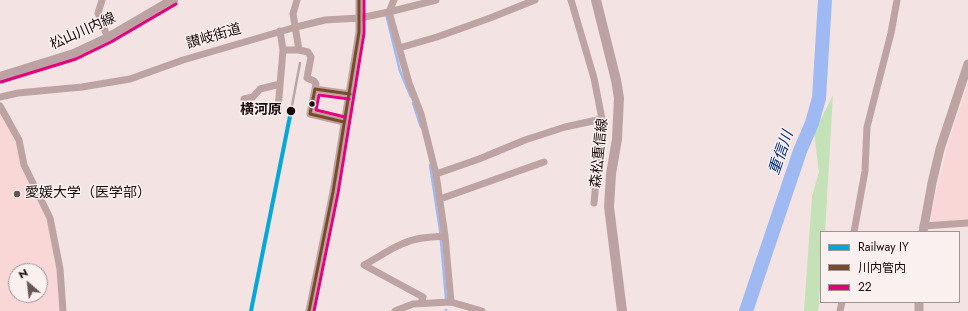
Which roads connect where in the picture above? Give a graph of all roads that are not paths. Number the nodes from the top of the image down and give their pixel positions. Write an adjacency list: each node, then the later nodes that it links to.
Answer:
1 (102, 0): 15 (street)
2 (173, 0): 15 (main road, 松山川内線)
3 (297, 0): 13 (street)
4 (359, 0): 12 (street)
5 (394, 0): 11 (street)
6 (436, 0): 11 (street, 讃岐街道)
7 (535, 0): 16 (street)
8 (571, 0): 28 (street)
9 (596, 0): 44 (main road, 森松重信線)
10 (896, 0): 36 (street)
11 (387, 13): 12 (street, 讃岐街道); 16 (street)
12 (360, 18): 13 (street, 讃岐街道); 23 (street)
13 (296, 27): 14 (street, 讃岐街道); 18 (street)
14 (280, 31): 17 (street); 24 (street, 讃岐街道)
15 (108, 38): 20 (main road, 松山川内線)
16 (399, 48): 31 (street)
17 (283, 50): 18 (street); 21 (street)
18 (299, 50): 22 (street)
19 (968, 64): 35 (street)
20 (0, 77)
21 (280, 84): 25 (street); 27 (street)
22 (315, 89): 23 (street); 29 (street)
23 (350, 94): 29 (street)
24 (0, 97)
25 (244, 99)
26 (0, 106): 40 (street)
27 (278, 109)
28 (602, 119): 31 (street); 33 (street)
29 (344, 122): 41 (street)
30 (544, 162): 32 (street)
31 (436, 174): 32 (street)
32 (440, 199): 37 (street)
33 (594, 203)
34 (968, 223): 35 (street)
35 (923, 229)
36 (854, 231)
37 (442, 236): 38 (street); 39 (street)
38 (451, 302): 39 (street); 43 (street)
39 (421, 303): 42 (street)
40 (63, 311)
41 (309, 311)
42 (395, 311)
43 (482, 311)
44 (622, 311)

